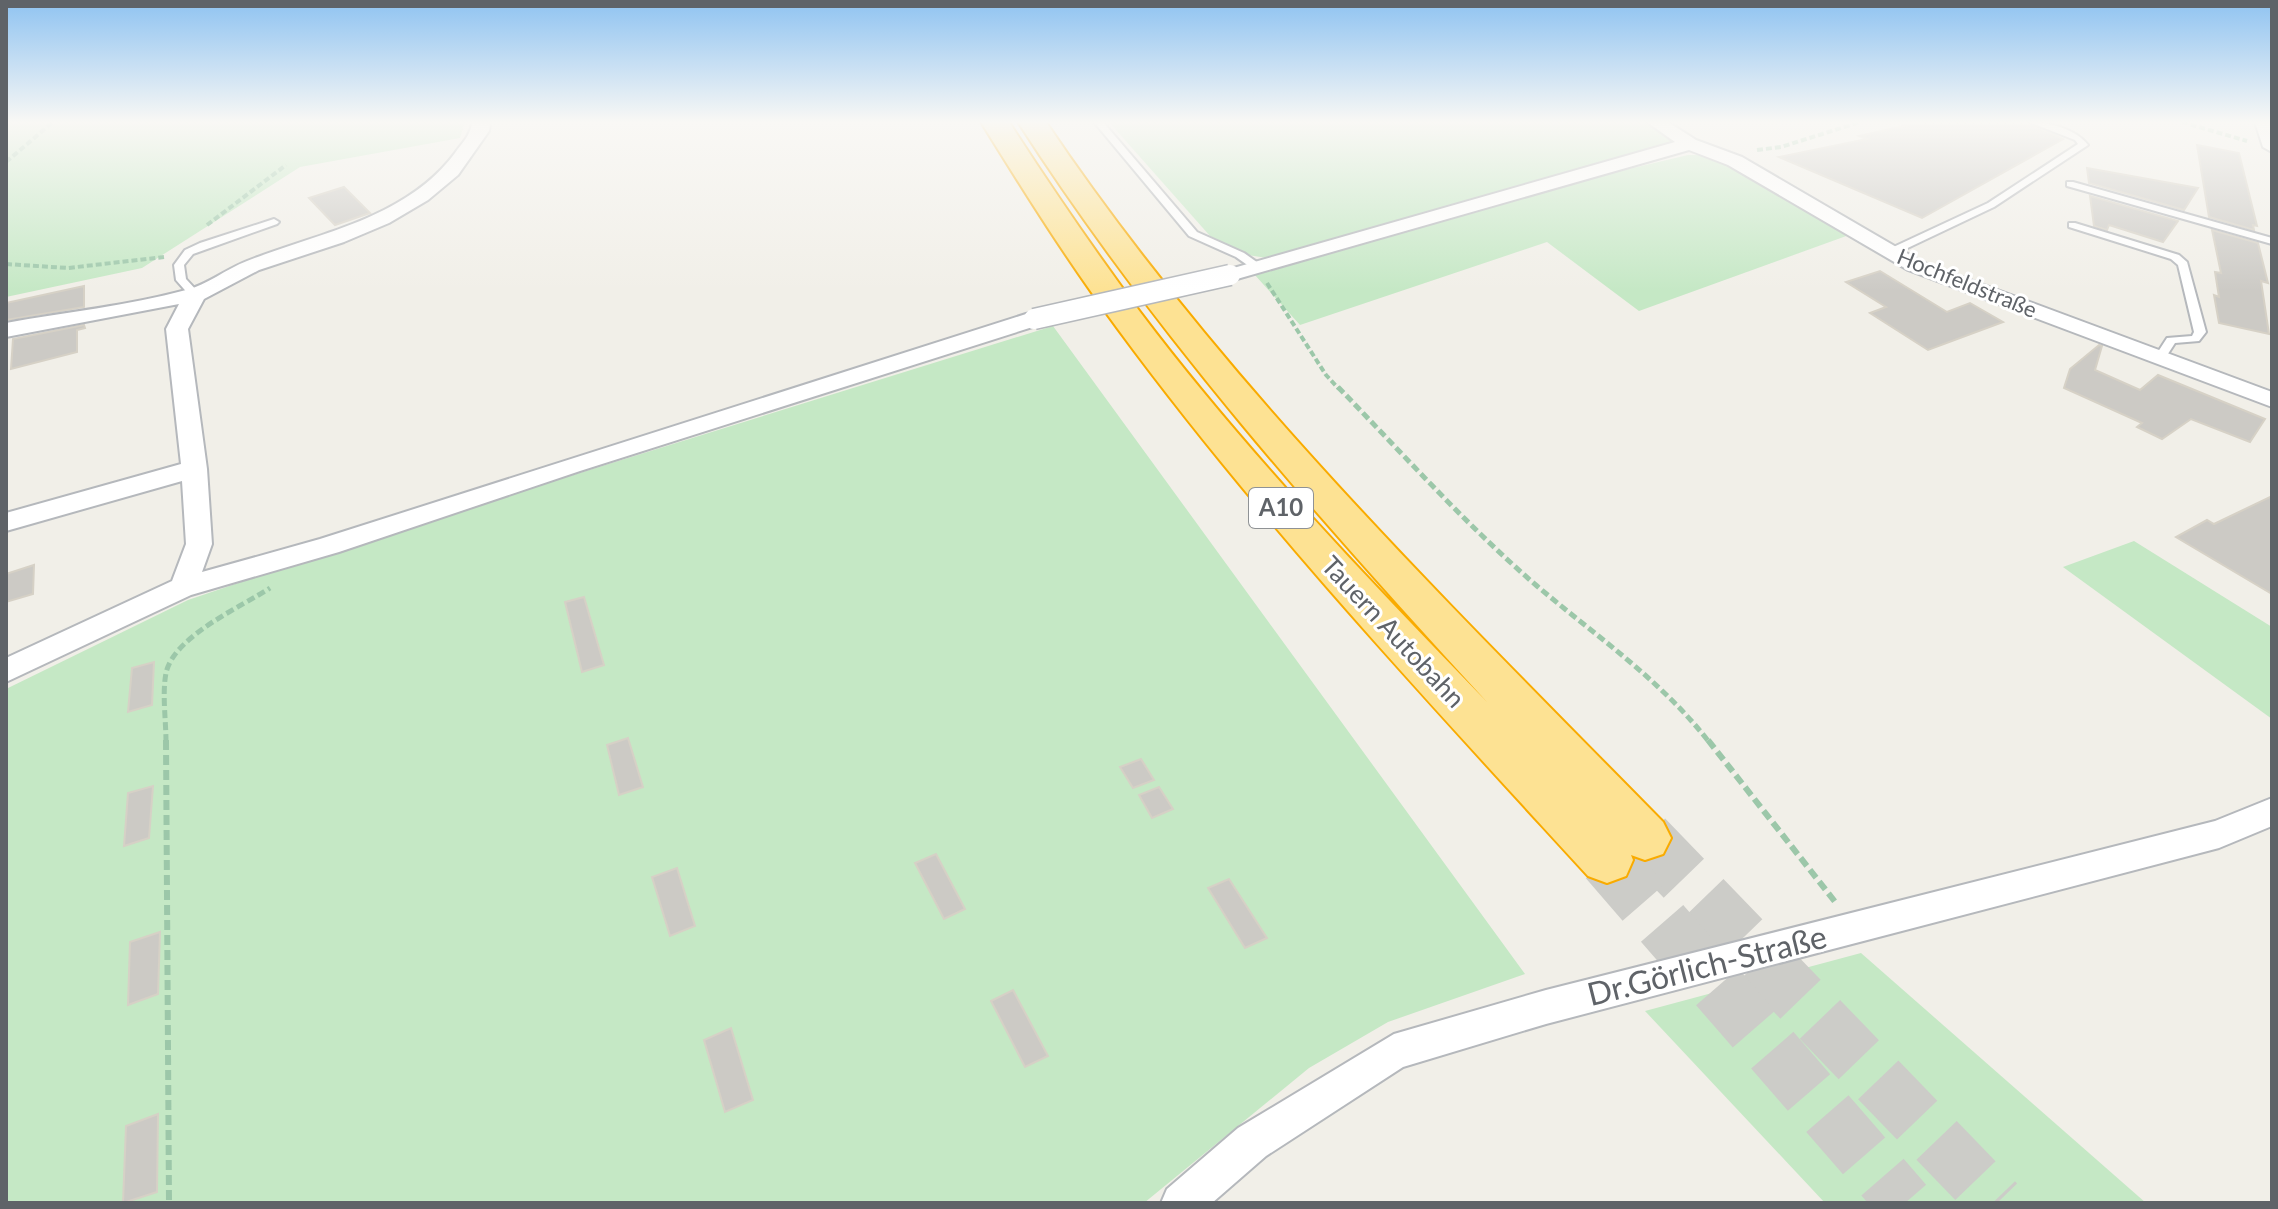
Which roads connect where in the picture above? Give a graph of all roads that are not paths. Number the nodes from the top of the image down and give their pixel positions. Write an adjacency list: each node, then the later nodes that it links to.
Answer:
1 (442, 178): 14 (street)
2 (1028, 178): 24 (highway, Tauern Autobahn / A10)
3 (1070, 178): 23 (highway, Tauern Autobahn / A10)
4 (1146, 178): 13 (lane)
5 (1569, 178): 13 (street)
6 (1763, 178): 12 (street, Hochfeldstraße)
7 (2032, 178): 12 (lane)
8 (2070, 184): 11 (lane)
9 (274, 222): 14 (lane)
10 (2072, 225): 16 (lane)
11 (2272, 241)
12 (1891, 252): 16 (street, Hochfeldstraße)
13 (1257, 267): 20 (street, bridge)
14 (195, 295): 15 (street); 18 (street)
15 (6, 330)
16 (2160, 358): 17 (street, Hochfeldstraße)
17 (2272, 400)
18 (194, 469): 19 (street); 20 (street)
19 (6, 522)
20 (183, 587): 21 (street)
21 (6, 671)
22 (2272, 812): 25 (street, Dr.Görlich-Straße)
23 (1645, 838)
24 (1607, 860)
25 (1181, 1203)

